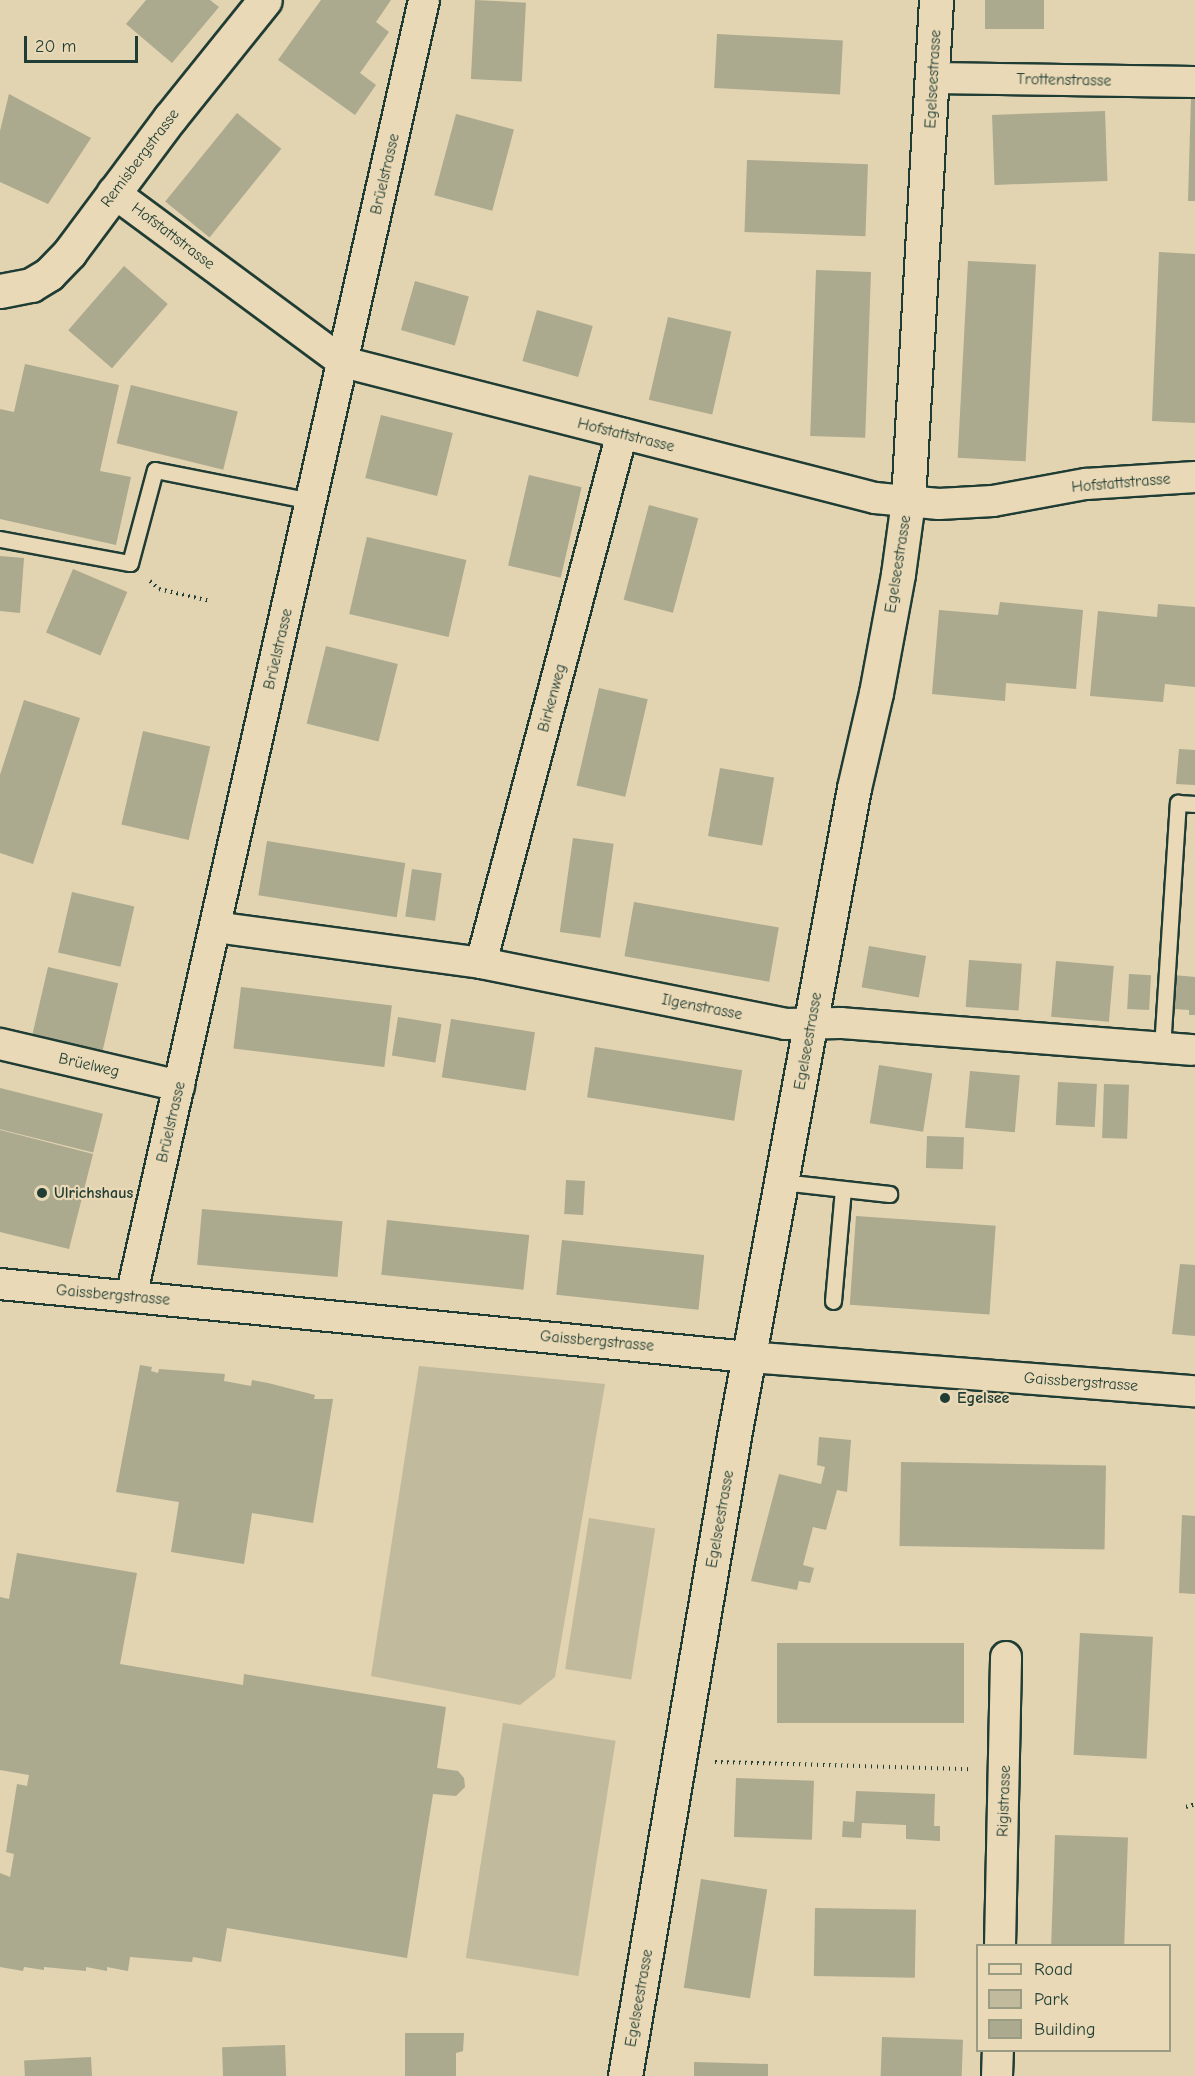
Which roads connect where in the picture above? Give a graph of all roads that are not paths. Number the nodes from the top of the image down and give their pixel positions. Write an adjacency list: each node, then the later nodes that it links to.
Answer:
1 (265, 0): 6 (main road, Remisbergstrasse)
2 (424, 0): 8 (street, Brüelstrasse)
3 (936, 0): 4 (main road, Egelseestrasse)
4 (933, 78): 5 (street, Trottenstrasse); 12 (main road, Egelseestrasse)
5 (1195, 82)
6 (113, 192): 7 (main road, Remisbergstrasse); 8 (street, Hofstattstrasse)
7 (0, 291)
8 (343, 362): 9 (street, Hofstattstrasse); 11 (street, Brüelstrasse)
9 (622, 434): 12 (street, Hofstattstrasse); 16 (street, Birkenweg)
10 (1195, 477): 12 (street, Hofstattstrasse)
11 (312, 501): 13 (lane); 15 (street, Brüelstrasse)
12 (908, 501): 17 (main road, Egelseestrasse)
13 (0, 539)
14 (1195, 804): 19 (lane)
15 (215, 927): 16 (street, Ilgenstrasse); 21 (street, Brüelstrasse)
16 (481, 963): 17 (street, Ilgenstrasse)
17 (811, 1023): 19 (street, Ilgenstrasse); 22 (main road, Egelseestrasse)
18 (0, 1044): 21 (street, Brüelweg)
19 (1162, 1048): 20 (street, Ilgenstrasse)
20 (1192, 1050)
21 (179, 1086): 26 (street, Brüelstrasse)
22 (782, 1182): 23 (lane); 28 (main road, Egelseestrasse)
23 (843, 1189): 24 (lane); 27 (lane)
24 (889, 1194)
25 (0, 1284): 26 (street, Gaissbergstrasse)
26 (131, 1297): 28 (street, Gaissbergstrasse)
27 (833, 1301)
28 (749, 1357): 29 (street, Gaissbergstrasse); 33 (main road, Egelseestrasse)
29 (1195, 1390)
30 (1006, 1657): 31 (street, Rigistrasse)
31 (1000, 1944)
32 (998, 2052): 34 (street)
33 (625, 2076)
34 (998, 2076)

